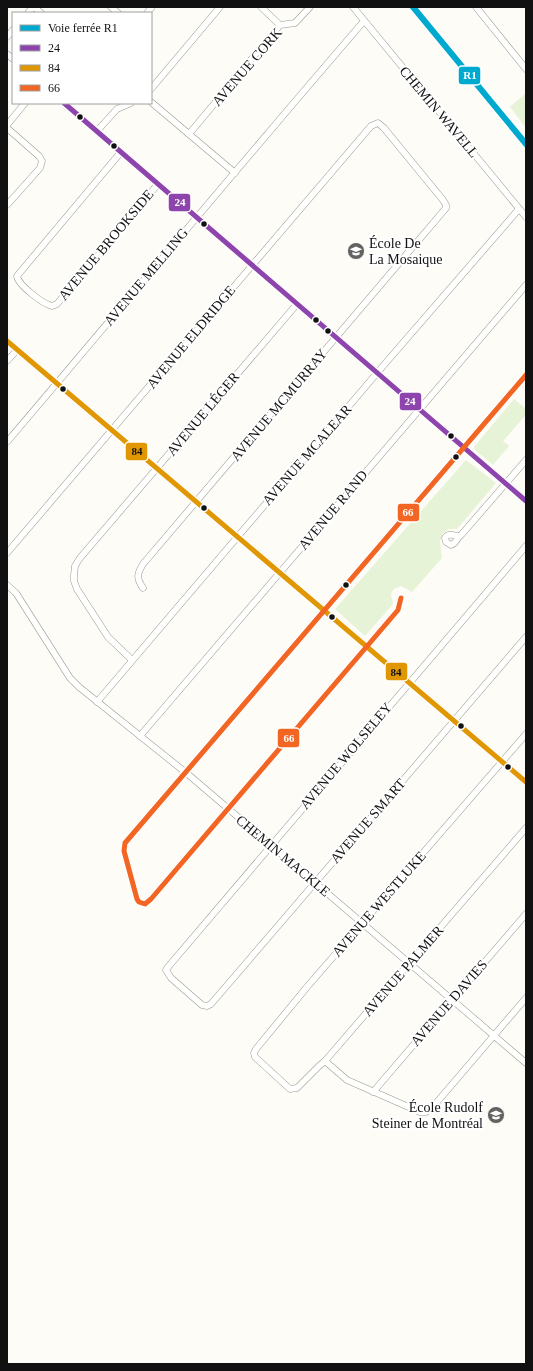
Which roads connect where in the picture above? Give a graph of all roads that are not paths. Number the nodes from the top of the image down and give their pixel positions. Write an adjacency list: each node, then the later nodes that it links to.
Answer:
1 (220, 7): 9 (street)
2 (261, 7): 7 (street)
3 (310, 7): 7 (street, AVENUE CORK)
4 (353, 7): 6 (street, CHEMIN WAVELL)
5 (477, 7): 8 (street)
6 (364, 21): 19 (street, AVENUE MELLING); 23 (street, CHEMIN WAVELL)
7 (280, 25): 17 (street, AVENUE CORK)
8 (526, 68)
9 (152, 88)
10 (152, 103): 17 (street)
11 (24, 104): 14 (street)
12 (65, 104): 16 (street)
13 (129, 104): 16 (street)
14 (7, 124)
15 (7, 128): 21 (street)
16 (97, 131): 18 (street)
17 (189, 134): 19 (street)
18 (120, 152): 20 (street); 20 (street, AVENUE BROOKSIDE)
19 (235, 173): 24 (street, AVENUE MELLING)
20 (158, 184): 24 (street)
21 (7, 205)
22 (446, 206): 26 (street, AVENUE ELDRIDGE); 29 (street, AVENUE MCMURRAY)
23 (519, 209): 25 (street, CHEMIN WAVELL); 33 (street, AVENUE MCALEAR)
24 (196, 217): 26 (street); 35 (street, AVENUE MELLING)
25 (526, 217)
26 (252, 265): 28 (street); 37 (street, AVENUE ELDRIDGE)
27 (526, 285): 36 (street, AVENUE RAND)
28 (297, 304): 29 (street); 41 (street, AVENUE LÉGER)
29 (336, 338): 33 (street); 44 (street, AVENUE MCMURRAY)
30 (7, 341): 31 (street)
31 (17, 350): 32 (street); 35 (street)
32 (7, 361)
33 (377, 373): 36 (street); 46 (street, AVENUE MCALEAR)
34 (526, 375): 39 (street)
35 (57, 383): 37 (street); 38 (street, AVENUE MELLING)
36 (419, 409): 39 (street); 49 (street, AVENUE RAND)
37 (112, 430): 41 (street); 48 (street, AVENUE ELDRIDGE)
38 (7, 442)
39 (464, 447): 42 (street); 53 (street)
40 (526, 460): 42 (street)
41 (157, 468): 44 (street); 56 (street, AVENUE LÉGER)
42 (506, 483): 43 (street); 45 (street)
43 (526, 501)
44 (196, 502): 46 (street); 51 (street, AVENUE MCMURRAY)
45 (458, 536)
46 (238, 537): 49 (street); 56 (street, AVENUE MCALEAR)
47 (526, 546): 57 (street, AVENUE WOLSELEY)
48 (7, 553)
49 (280, 572): 53 (street); 61 (street, AVENUE RAND)
50 (7, 585): 58 (street, CHEMIN MACKLE)
51 (143, 588)
52 (401, 598): 55 (street)
53 (324, 610): 55 (street); 63 (street)
54 (526, 637): 59 (street, AVENUE SMART)
55 (366, 647): 57 (street); 65 (street)
56 (132, 660): 58 (street, AVENUE MCALEAR)
57 (409, 682): 59 (street); 67 (street, AVENUE WOLSELEY)
58 (97, 702): 61 (street, CHEMIN MACKLE)
59 (454, 721): 62 (street); 68 (street, AVENUE SMART)
60 (526, 734): 62 (street, AVENUE WESTLUKE)
61 (140, 736): 63 (street, CHEMIN MACKLE)
62 (502, 762): 64 (street); 70 (street, AVENUE WESTLUKE)
63 (185, 772): 65 (street, CHEMIN MACKLE); 65 (street)
64 (526, 782)
65 (228, 809): 67 (street, CHEMIN MACKLE)
66 (526, 828): 71 (street, AVENUE PALMER)
67 (270, 845): 68 (street, CHEMIN MACKLE); 74 (street, AVENUE WOLSELEY)
68 (315, 882): 70 (street, CHEMIN MACKLE); 74 (street, AVENUE SMART)
69 (526, 914): 73 (street, AVENUE DAVIES)
70 (363, 924): 71 (street, CHEMIN MACKLE); 78 (street, AVENUE WESTLUKE)
71 (410, 964): 73 (street, CHEMIN MACKLE); 76 (street, AVENUE PALMER)
72 (526, 998): 75 (street)
73 (452, 999): 75 (street, CHEMIN MACKLE); 79 (street, AVENUE DAVIES)
74 (211, 1004)
75 (494, 1036): 77 (street, CHEMIN MACKLE); 79 (street)
76 (325, 1061): 78 (street, AVENUE PALMER); 79 (street)
77 (526, 1063)
78 (274, 1075)
79 (373, 1092)

